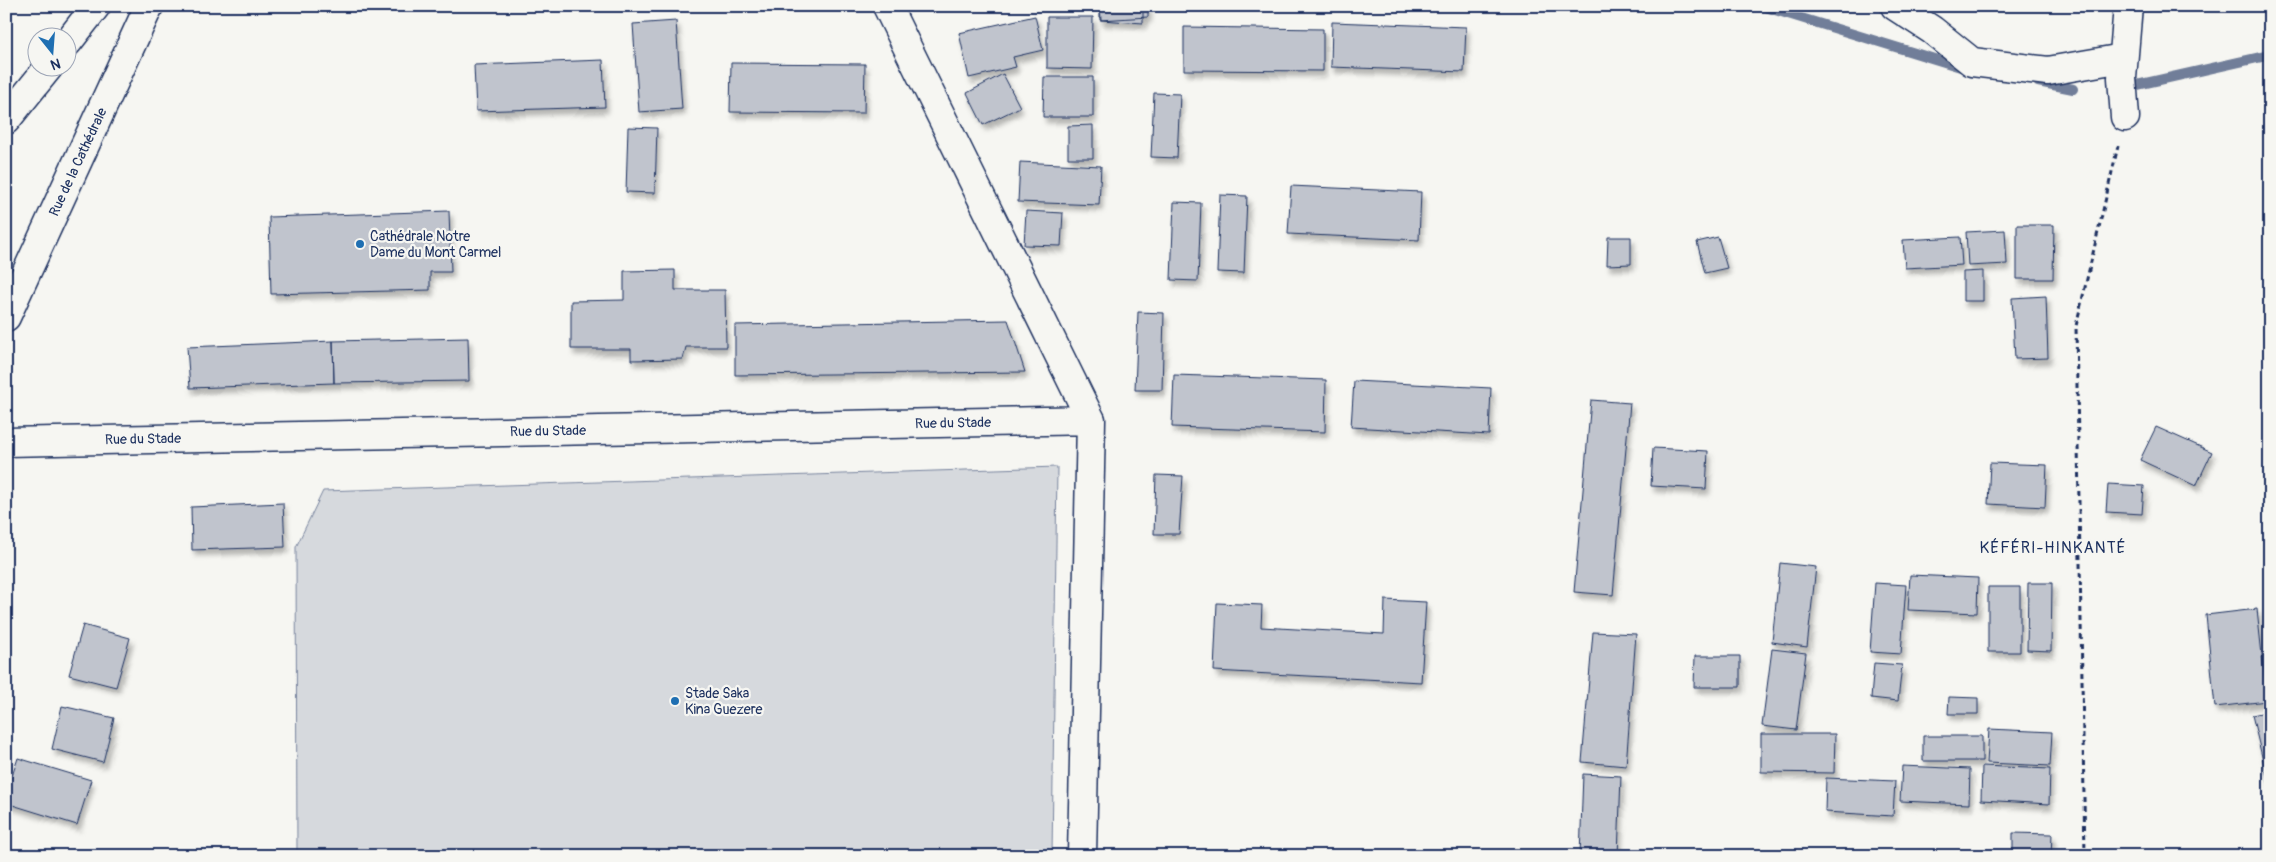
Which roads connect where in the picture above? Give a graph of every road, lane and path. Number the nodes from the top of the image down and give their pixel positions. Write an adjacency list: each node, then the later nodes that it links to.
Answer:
1 (96, 6): 6 (street)
2 (149, 6): 11 (street, Rue de la Cathédrale)
3 (887, 6): 12 (street)
4 (1895, 6): 7 (street)
5 (2128, 6): 7 (street)
6 (78, 29)
7 (2123, 58): 9 (street)
8 (40, 78): 10 (street)
9 (2125, 117): 15 (path)
10 (6, 120)
11 (6, 317)
12 (1091, 420): 13 (street, Rue du Stade); 14 (street)
13 (6, 442)
14 (1082, 856)
15 (2085, 856)

